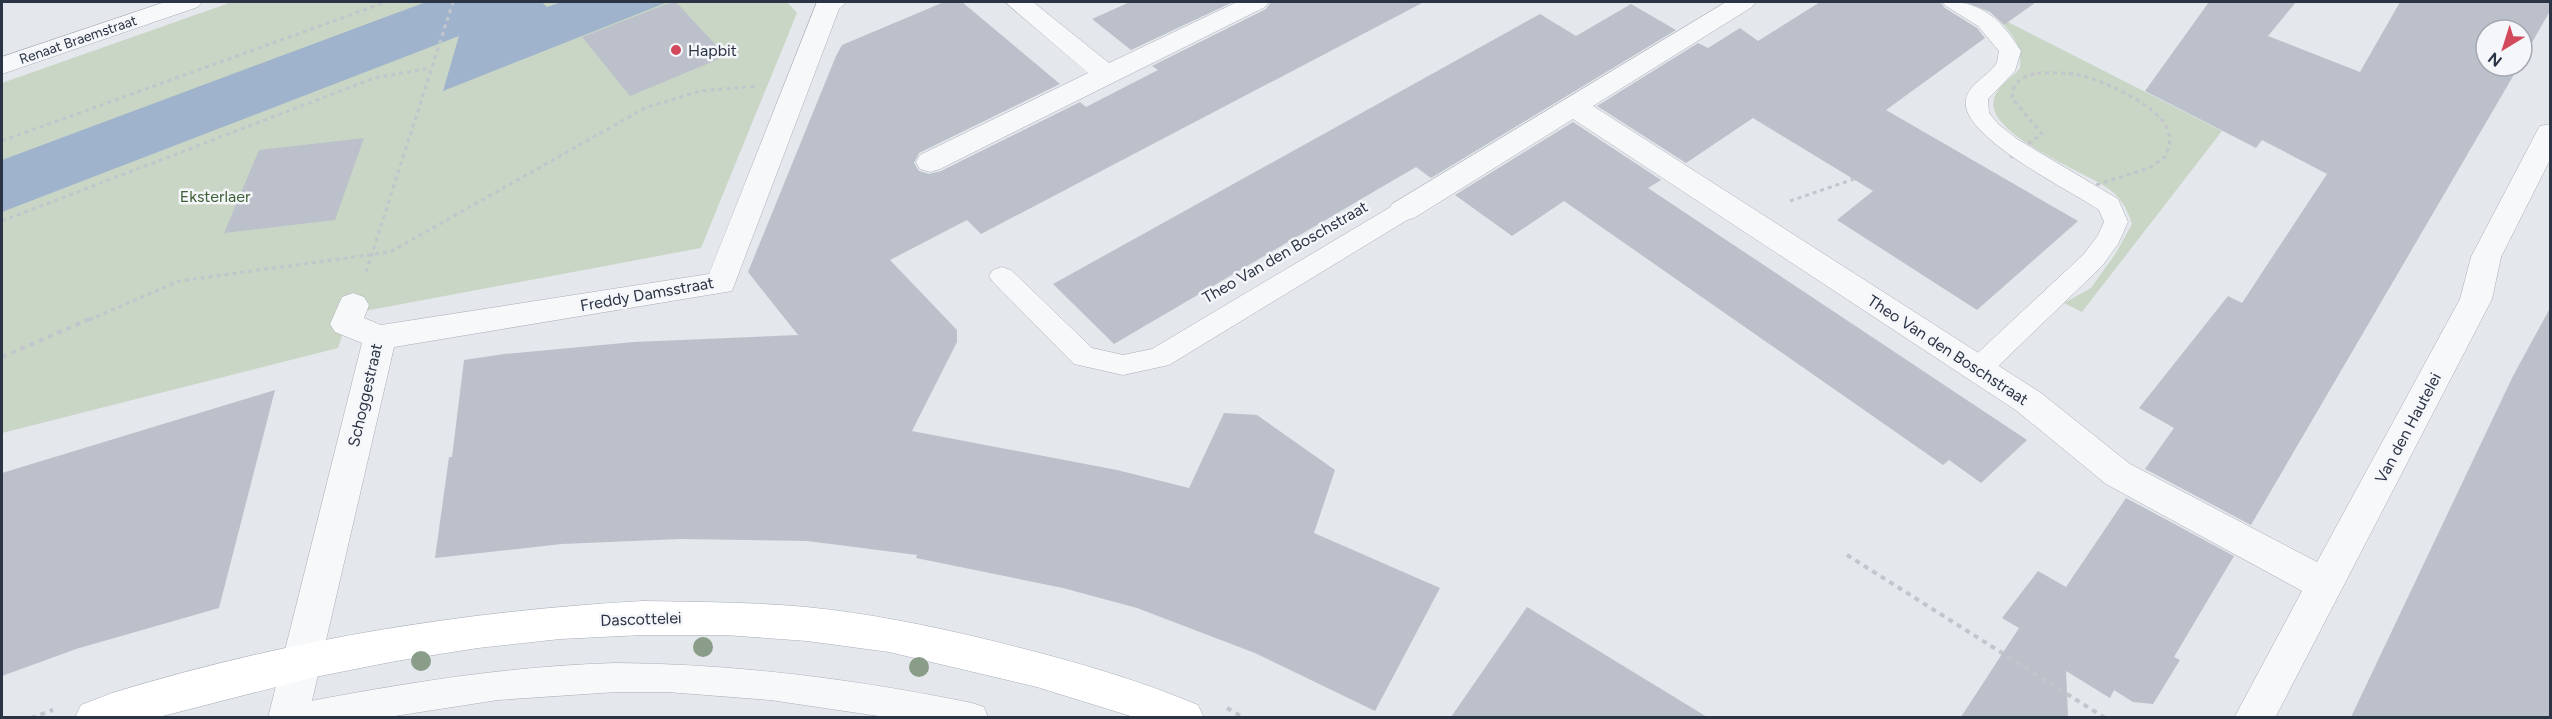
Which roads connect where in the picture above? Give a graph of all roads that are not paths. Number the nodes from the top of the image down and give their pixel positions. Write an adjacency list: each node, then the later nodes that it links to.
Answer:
1 (189, 2): 7 (street, Renaat Braemstraat)
2 (834, 2): 15 (street, Freddy Damsstraat)
3 (1018, 2): 8 (street)
4 (1256, 2): 8 (street)
5 (1743, 2): 9 (street)
6 (1953, 2): 16 (lane)
7 (2, 66)
8 (1107, 75): 11 (street)
9 (1575, 107): 12 (street); 16 (street, Theo Van den Boschstraat)
10 (2550, 133): 17 (street, Van den Hautelei)
11 (930, 162)
12 (1403, 211): 13 (lane)
13 (1002, 276)
14 (353, 305): 15 (street, Schoggestraat)
15 (380, 337): 18 (street, Schoggestraat)
16 (1978, 369): 17 (street, Theo Van den Boschstraat)
17 (2325, 585): 24 (street, Van den Hautelei)
18 (304, 661): 19 (street, Dascottelei); 20 (street, Schoggestraat); 23 (street, Dascottelei)
19 (95, 717)
20 (288, 717)
21 (300, 717): 22 (lane)
22 (972, 717)
23 (1184, 717)
24 (2253, 717)

